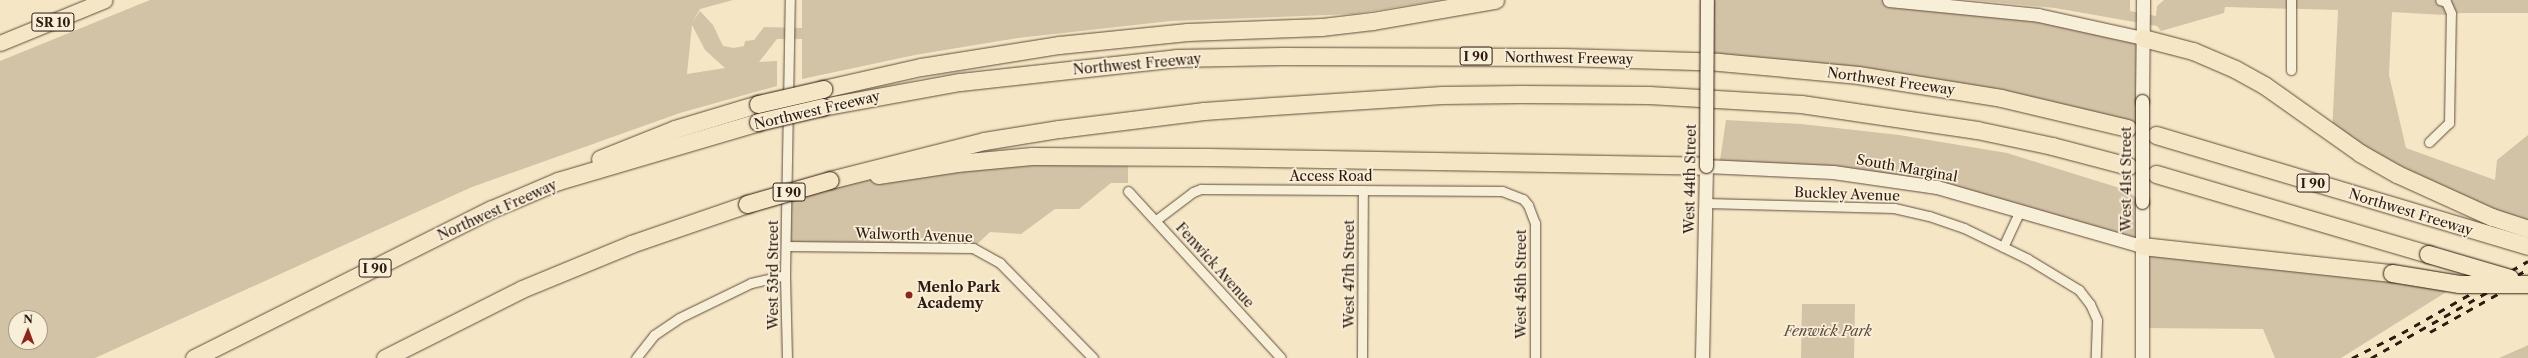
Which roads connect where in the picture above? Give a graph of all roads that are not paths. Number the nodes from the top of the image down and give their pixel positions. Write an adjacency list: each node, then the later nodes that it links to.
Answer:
1 (105, 0): 10 (main road, SR 10)
2 (790, 0): 27 (street, West 53rd Street)
3 (1495, 0): 19 (highway, bridge)
4 (1707, 0): 15 (street, West 44th Street, bridge)
5 (1889, 0): 9 (street)
6 (2143, 0): 9 (street, West 41st Street)
7 (2291, 0): 11 (street)
8 (2440, 0): 14 (street)
9 (2143, 38): 26 (highway); 28 (street, West 41st Street, bridge)
10 (0, 43)
11 (2291, 70)
12 (2128, 128): 19 (highway, Northwest Freeway / I 90, bridge)
13 (2156, 135): 29 (highway, Northwest Freeway / I 90)
14 (2429, 142)
15 (1706, 166): 18 (highway); 23 (street, West 44th Street); 24 (street, South Marginal)
16 (2128, 166): 18 (highway, I 90)
17 (2156, 174): 32 (highway, I 90, bridge)
18 (835, 179): 34 (highway, I 90, bridge)
19 (558, 181): 33 (highway, Northwest Freeway / I 90)
20 (1364, 190): 22 (street, Access Road); 25 (street, Access Road); 39 (street, West 47th Street)
21 (1128, 191): 25 (street, Fenwick Avenue)
22 (1514, 196): 40 (street, West 45th Street)
23 (1706, 203): 30 (street, Buckley Avenue); 41 (street, West 44th Street)
24 (2020, 211): 28 (street, South Marginal); 30 (street)
25 (1156, 220): 38 (street, Fenwick Avenue)
26 (2528, 229)
27 (786, 246): 31 (street, West 53rd Street); 37 (street, Walworth Avenue)
28 (2142, 246): 32 (highway, bridge); 43 (street, West 41st Street)
29 (2528, 246)
30 (2003, 247): 42 (street, Buckley Avenue)
31 (785, 275): 35 (street); 36 (street, West 53rd Street)
32 (2528, 284)
33 (194, 358)
34 (386, 358)
35 (636, 358)
36 (788, 358)
37 (1093, 358)
38 (1281, 358)
39 (1362, 358)
40 (1535, 358)
41 (1702, 358)
42 (2096, 358)
43 (2142, 358)

